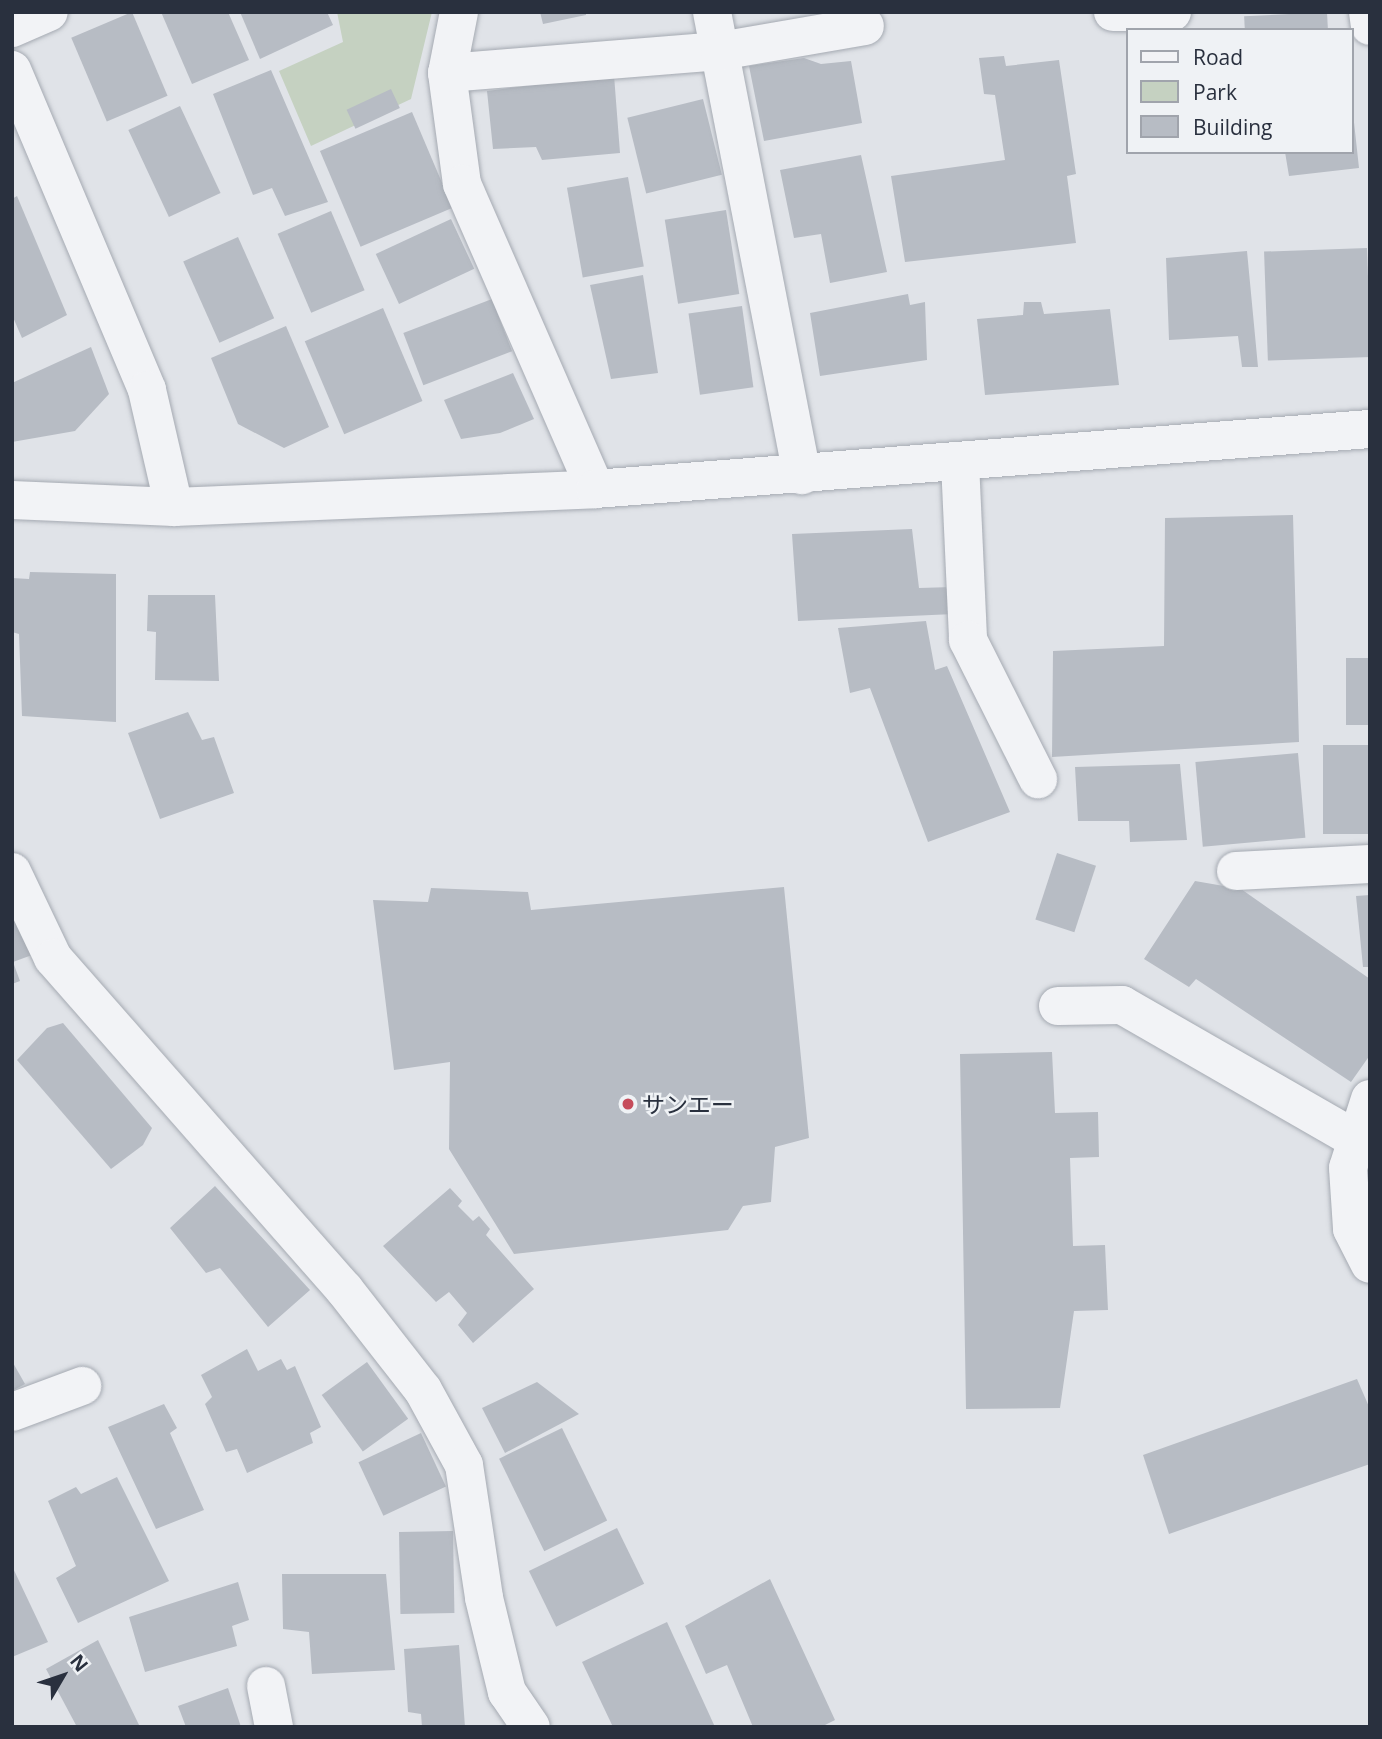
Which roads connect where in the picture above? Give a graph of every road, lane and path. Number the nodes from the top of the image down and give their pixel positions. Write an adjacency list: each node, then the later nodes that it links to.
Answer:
1 (49, 12): 9 (street)
2 (458, 12): 12 (street)
3 (712, 12): 10 (street)
4 (1113, 12): 5 (street)
5 (1172, 12)
6 (1368, 12): 8 (street)
7 (865, 26): 10 (street)
8 (1370, 26)
9 (12, 28)
10 (720, 51): 12 (street); 15 (street)
11 (12, 70): 18 (street)
12 (447, 73): 16 (street)
13 (1370, 429): 14 (street)
14 (960, 462): 15 (street); 19 (street)
15 (802, 475): 16 (street)
16 (595, 489): 18 (street)
17 (12, 500): 18 (street)
18 (174, 507)
19 (1038, 779)
20 (1370, 864): 21 (street)
21 (1236, 871)
22 (12, 872): 31 (street)
23 (1058, 1006): 25 (street)
24 (1370, 1099): 25 (street)
25 (1355, 1139): 26 (street)
26 (1370, 1264)
27 (82, 1386): 28 (street)
28 (12, 1412)
29 (266, 1686): 30 (street)
30 (274, 1727)
31 (531, 1727)

